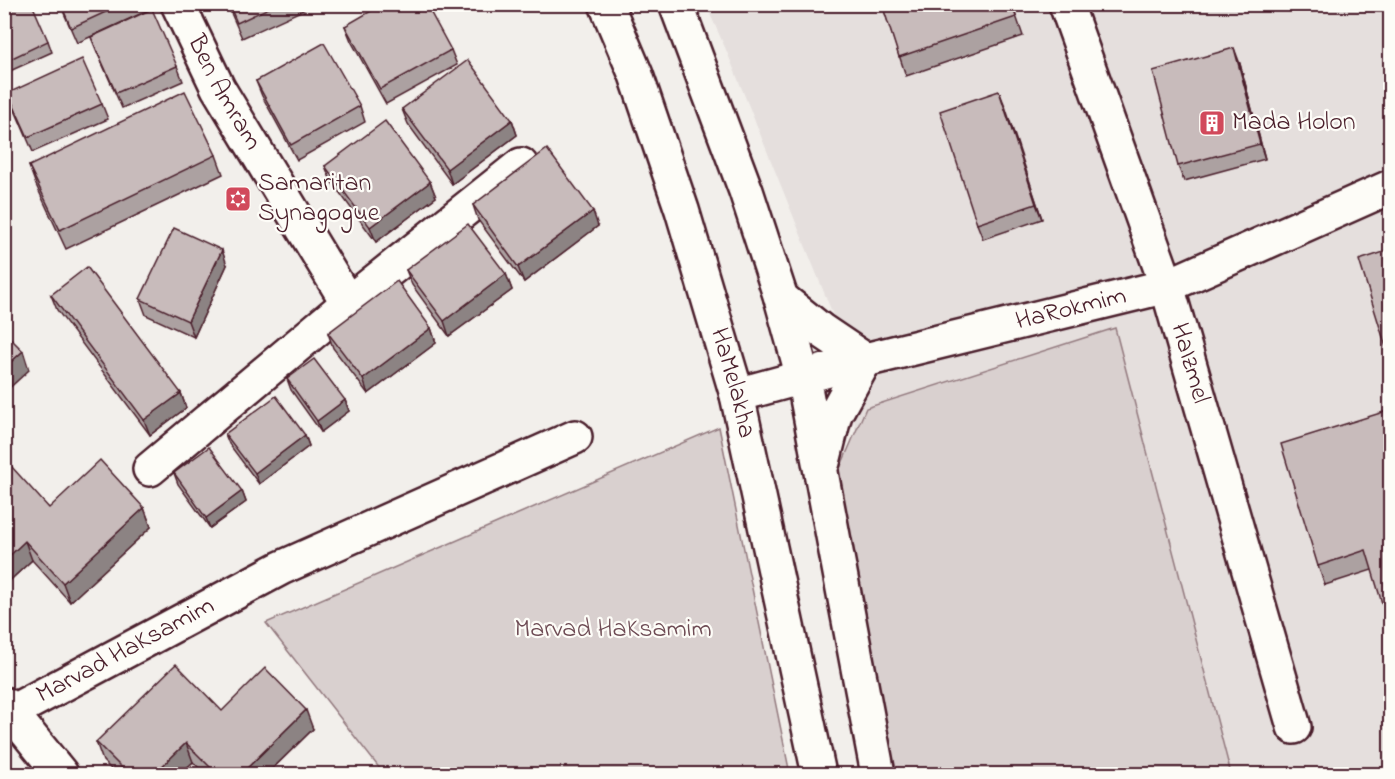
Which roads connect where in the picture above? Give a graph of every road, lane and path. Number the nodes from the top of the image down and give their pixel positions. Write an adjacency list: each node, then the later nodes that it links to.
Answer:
1 (178, 4): 9 (street, Ben Amram)
2 (606, 4): 12 (street, HaMelakha)
3 (676, 4): 8 (street)
4 (1066, 4): 7 (street, HaIzmel)
5 (521, 165): 9 (street)
6 (1390, 186): 7 (street, HaRokmim)
7 (1167, 286): 10 (street, HaRokmim); 17 (street, HaIzmel)
8 (781, 298): 10 (street); 11 (street)
9 (348, 303): 14 (street)
10 (865, 360): 11 (street, HaRokmim); 15 (street)
11 (802, 377): 12 (street, HaRokmim); 15 (street)
12 (737, 395): 19 (street, HaMelakha)
13 (575, 437): 16 (street, Marvad HaKsamim)
14 (150, 469)
15 (820, 472): 20 (street)
16 (7, 711): 18 (street)
17 (1294, 728)
18 (61, 774)
19 (819, 774)
20 (878, 774)

